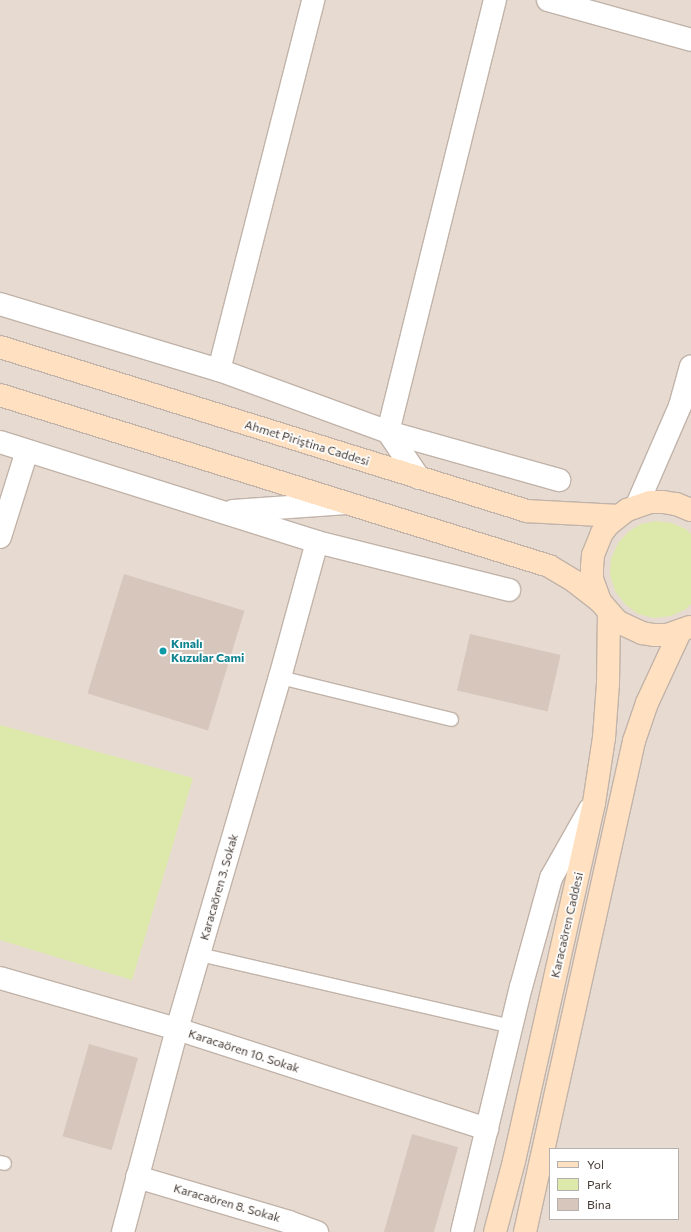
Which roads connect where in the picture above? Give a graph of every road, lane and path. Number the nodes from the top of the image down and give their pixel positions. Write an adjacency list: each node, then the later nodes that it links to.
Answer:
1 (314, 0): 8 (street)
2 (495, 0): 10 (street)
3 (548, 0): 4 (street)
4 (691, 40)
5 (0, 304): 8 (street)
6 (0, 347): 13 (street, Ahmet Piriştina Caddesi)
7 (691, 366): 16 (street)
8 (219, 370): 10 (street)
9 (0, 395): 15 (street)
10 (388, 432): 13 (street); 14 (street)
11 (0, 442): 12 (street)
12 (27, 451): 18 (street); 20 (street)
13 (420, 478): 19 (street, Ahmet Piriştina Caddesi)
14 (559, 480)
15 (350, 503): 18 (street); 23 (street)
16 (637, 505): 17 (street); 19 (street)
17 (691, 510)
18 (222, 512): 21 (street)
19 (618, 516): 23 (street)
20 (0, 537)
21 (317, 542): 22 (street); 25 (street, Karacaören 3. Sokak)
22 (509, 590)
23 (605, 607): 24 (street); 27 (street, Karacaören Caddesi)
24 (688, 629): 39 (street, Karacaören Caddesi)
25 (280, 677): 26 (lane); 28 (street, Karacaören 3. Sokak)
26 (451, 719)
27 (594, 803): 30 (street); 38 (street, Karacaören Caddesi)
28 (199, 954): 30 (lane); 31 (street, Karacaören 3. Sokak)
29 (0, 978): 31 (street, Karacaören 10. Sokak)
30 (512, 1026): 32 (street)
31 (177, 1029): 32 (street, Karacaören 10. Sokak); 33 (street, Karacaören 3. Sokak)
32 (487, 1129): 37 (street)
33 (137, 1177): 34 (street, Karacaören 8. Sokak); 35 (street, Karacaören 3. Sokak)
34 (288, 1227): 36 (street, Karacaören 8. Sokak)
35 (122, 1232)
36 (317, 1232)
37 (462, 1232)
38 (495, 1232)
39 (525, 1232)

